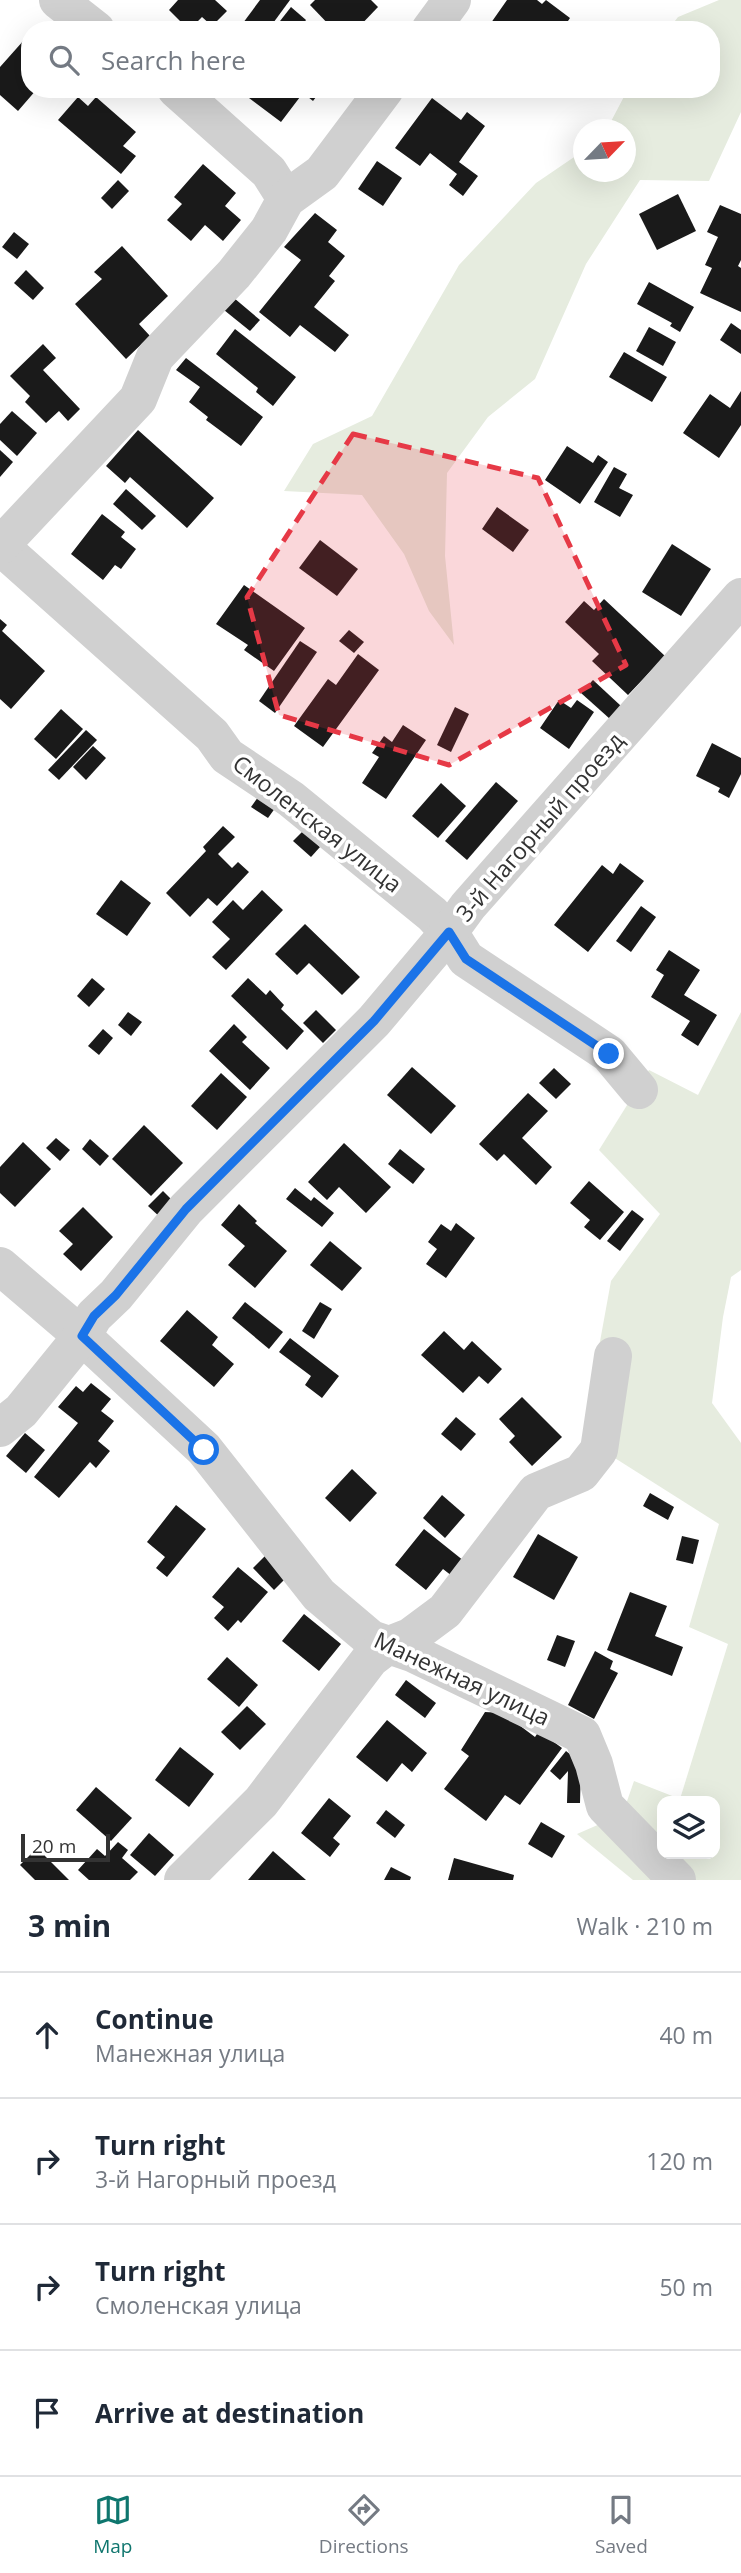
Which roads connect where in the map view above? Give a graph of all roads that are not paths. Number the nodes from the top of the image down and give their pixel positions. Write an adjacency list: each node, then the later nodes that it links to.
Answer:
1 (58, 0): 3 (street)
2 (452, 0): 4 (street)
3 (85, 21)
4 (437, 21)
5 (186, 98): 7 (street)
6 (378, 98): 7 (street)
7 (286, 199): 8 (street)
8 (0, 546): 10 (street, Смоленская улица)
9 (741, 597): 10 (street, 3-й Нагорный проезд)
10 (449, 932): 11 (street, Смоленская улица); 13 (street, 3-й Нагорный проезд)
11 (639, 1090)
12 (0, 1266): 13 (street, Манежная улица)
13 (82, 1336): 15 (street, 3-й Нагорный проезд); 16 (street, Манежная улица)
14 (613, 1356): 16 (street)
15 (0, 1428)
16 (387, 1646): 17 (street); 18 (street, Манежная улица)
17 (183, 1880)
18 (677, 1880)

